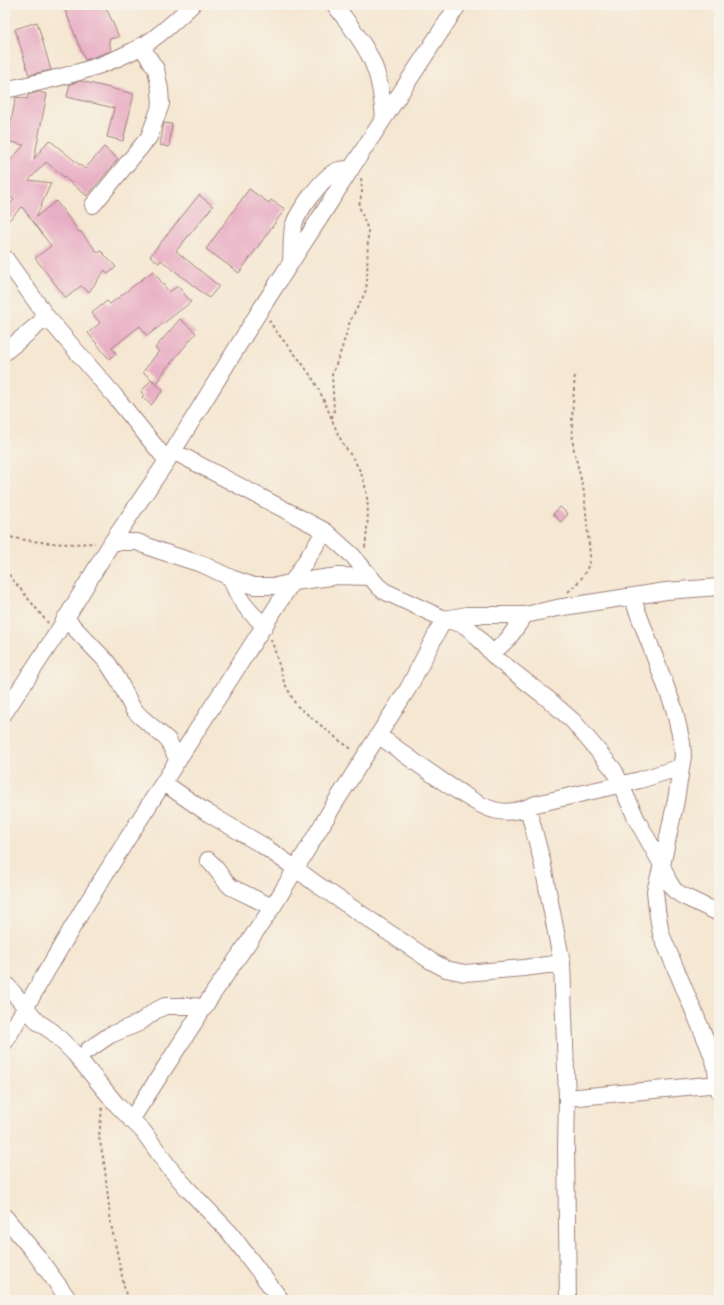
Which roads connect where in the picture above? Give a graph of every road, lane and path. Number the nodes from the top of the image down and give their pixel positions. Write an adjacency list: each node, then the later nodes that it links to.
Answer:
1 (192, 5): 4 (street)
2 (335, 5): 6 (street)
3 (458, 5): 6 (street)
4 (141, 46): 5 (street); 8 (street)
5 (5, 90)
6 (384, 118): 7 (street)
7 (352, 166): 10 (street); 14 (path)
8 (93, 205)
9 (5, 258): 11 (street)
10 (262, 307): 14 (path); 15 (street)
11 (47, 317): 12 (street); 15 (street)
12 (5, 352)
13 (575, 373): 25 (path)
14 (332, 418): 20 (path)
15 (170, 456): 16 (street); 18 (street)
16 (325, 531): 20 (street); 22 (street)
17 (5, 536): 18 (path)
18 (112, 542): 21 (street); 27 (street)
19 (5, 570): 30 (path)
20 (366, 573): 22 (street); 28 (street)
21 (231, 578): 22 (street); 29 (street)
22 (294, 582): 29 (street)
23 (719, 587): 24 (street)
24 (632, 597): 25 (street); 36 (street)
25 (551, 610): 26 (street)
26 (525, 615): 28 (street); 31 (street)
27 (66, 618): 30 (street); 35 (street)
28 (444, 619): 31 (street); 33 (street)
29 (264, 626): 34 (path); 35 (street)
30 (57, 633): 32 (street)
31 (492, 654): 38 (street)
32 (5, 712)
33 (378, 735): 34 (street); 39 (street)
34 (364, 756): 42 (street)
35 (178, 760): 37 (street)
36 (681, 768): 38 (street); 41 (street)
37 (164, 783): 42 (street); 47 (street)
38 (620, 784): 39 (street); 41 (street)
39 (528, 808): 45 (street)
40 (208, 860): 43 (street)
41 (662, 865): 44 (street); 53 (street)
42 (295, 868): 43 (street); 45 (street)
43 (272, 907): 48 (street)
44 (719, 913)
45 (562, 962): 55 (street)
46 (5, 983): 47 (street)
47 (26, 1006): 49 (street); 50 (street)
48 (205, 1007): 51 (street); 56 (street)
49 (53, 1032): 51 (street); 52 (street)
50 (5, 1042)
51 (88, 1050): 52 (street)
52 (96, 1078): 54 (street)
53 (719, 1086): 55 (street)
54 (105, 1091): 56 (street); 59 (path)
55 (567, 1098): 61 (street)
56 (131, 1120): 60 (street)
57 (5, 1217): 58 (street)
58 (69, 1300)
59 (127, 1300)
60 (280, 1300)
61 (568, 1300)

